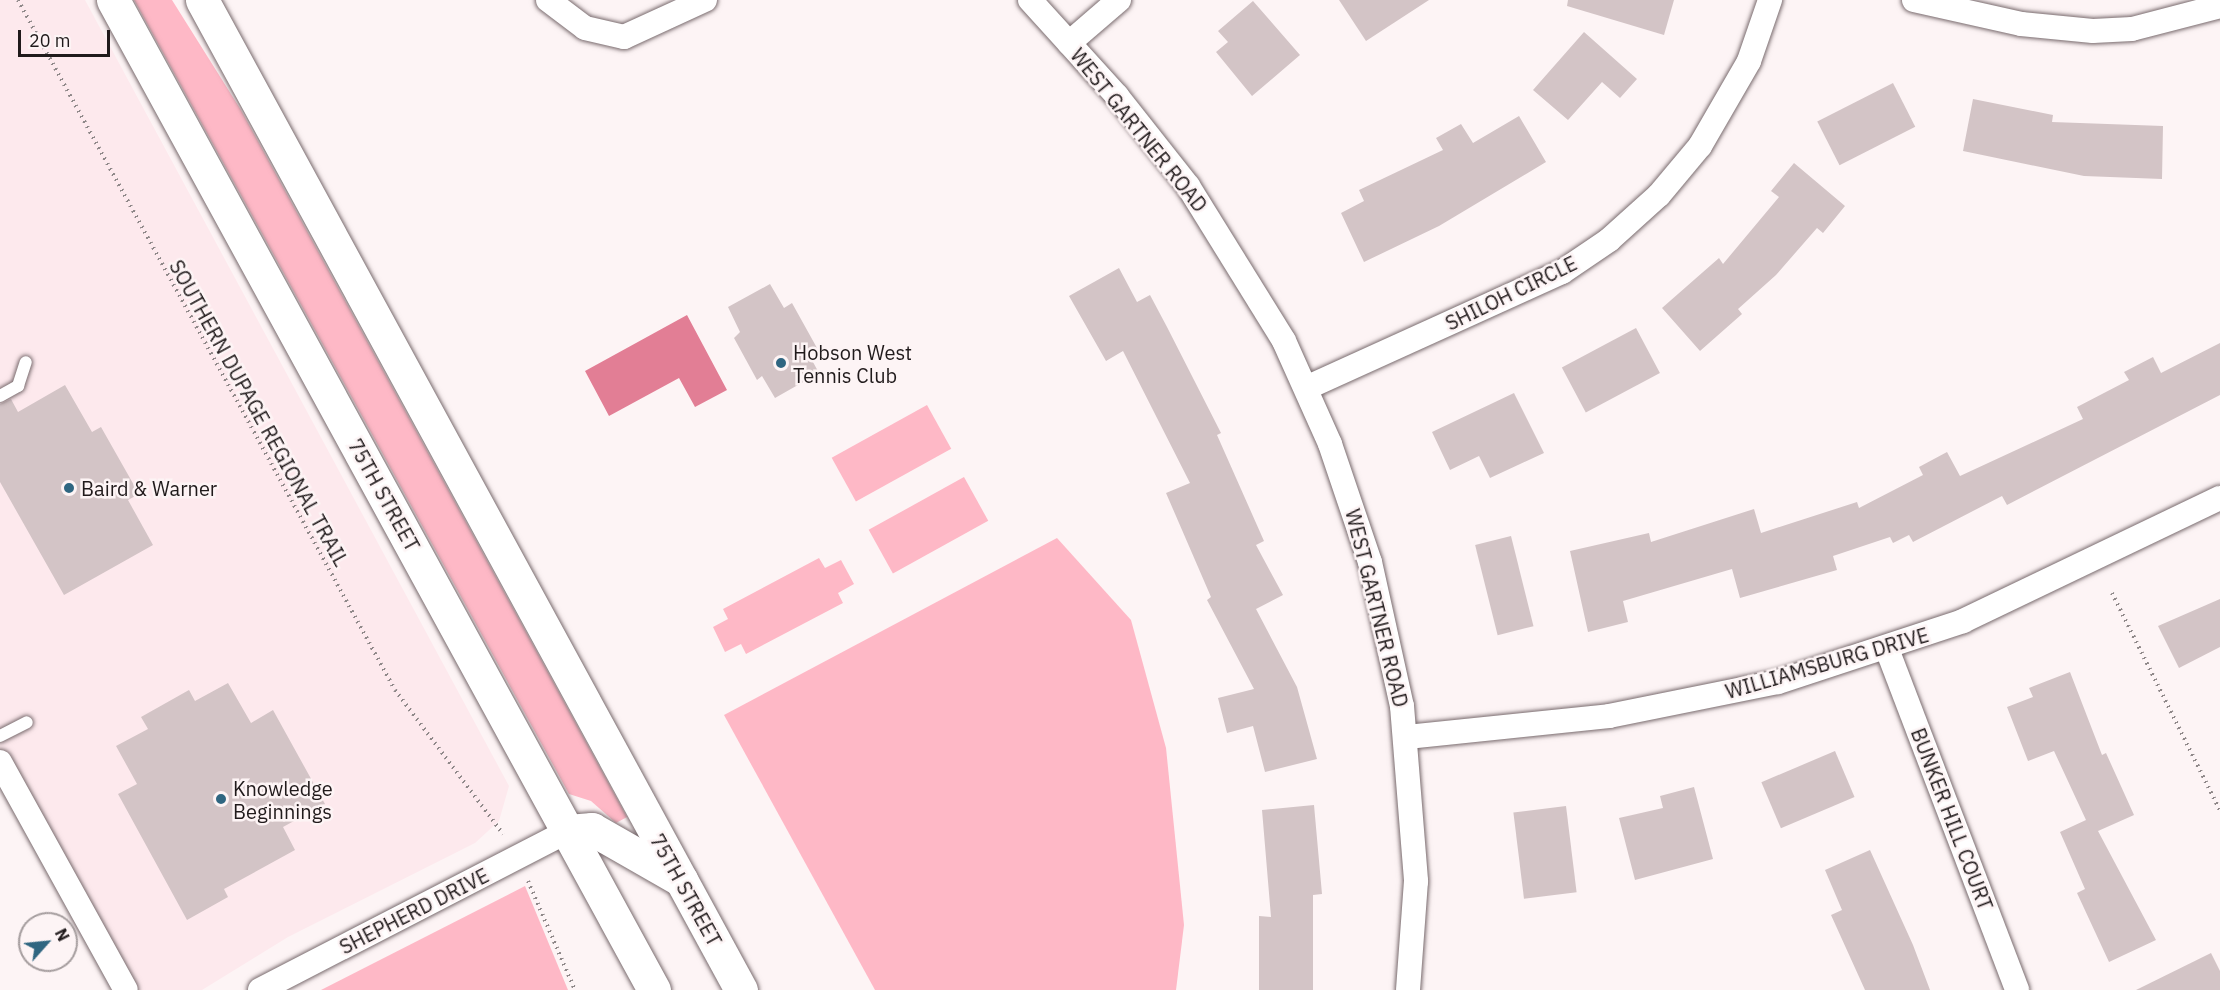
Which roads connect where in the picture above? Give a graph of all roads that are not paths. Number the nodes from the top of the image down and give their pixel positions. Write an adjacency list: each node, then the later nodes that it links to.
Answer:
1 (113, 0): 20 (main road, 75TH STREET)
2 (202, 0): 21 (main road, 75TH STREET)
3 (548, 0): 4 (street)
4 (705, 0)
5 (1030, 0): 10 (street, WEST GARTNER ROAD)
6 (1119, 0): 10 (street)
7 (1770, 0): 12 (street, SHILOH CIRCLE)
8 (1914, 0): 9 (street)
9 (2220, 6)
10 (1069, 43): 12 (street, WEST GARTNER ROAD)
11 (26, 362): 13 (lane)
12 (1306, 388): 18 (street, WEST GARTNER ROAD)
13 (0, 396)
14 (2220, 498): 15 (street, WILLIAMSBURG DRIVE)
15 (1887, 649): 18 (street, WILLIAMSBURG DRIVE); 27 (street, BUNKER HILL COURT)
16 (27, 722): 17 (lane)
17 (0, 736)
18 (1407, 737): 26 (street, WEST GARTNER ROAD)
19 (0, 762): 22 (street)
20 (568, 831): 21 (main road); 23 (street, SHEPHERD DRIVE); 24 (main road, 75TH STREET)
21 (681, 880): 25 (main road, 75TH STREET)
22 (126, 990)
23 (260, 990)
24 (654, 990)
25 (741, 990)
26 (1408, 990)
27 (2017, 990)

